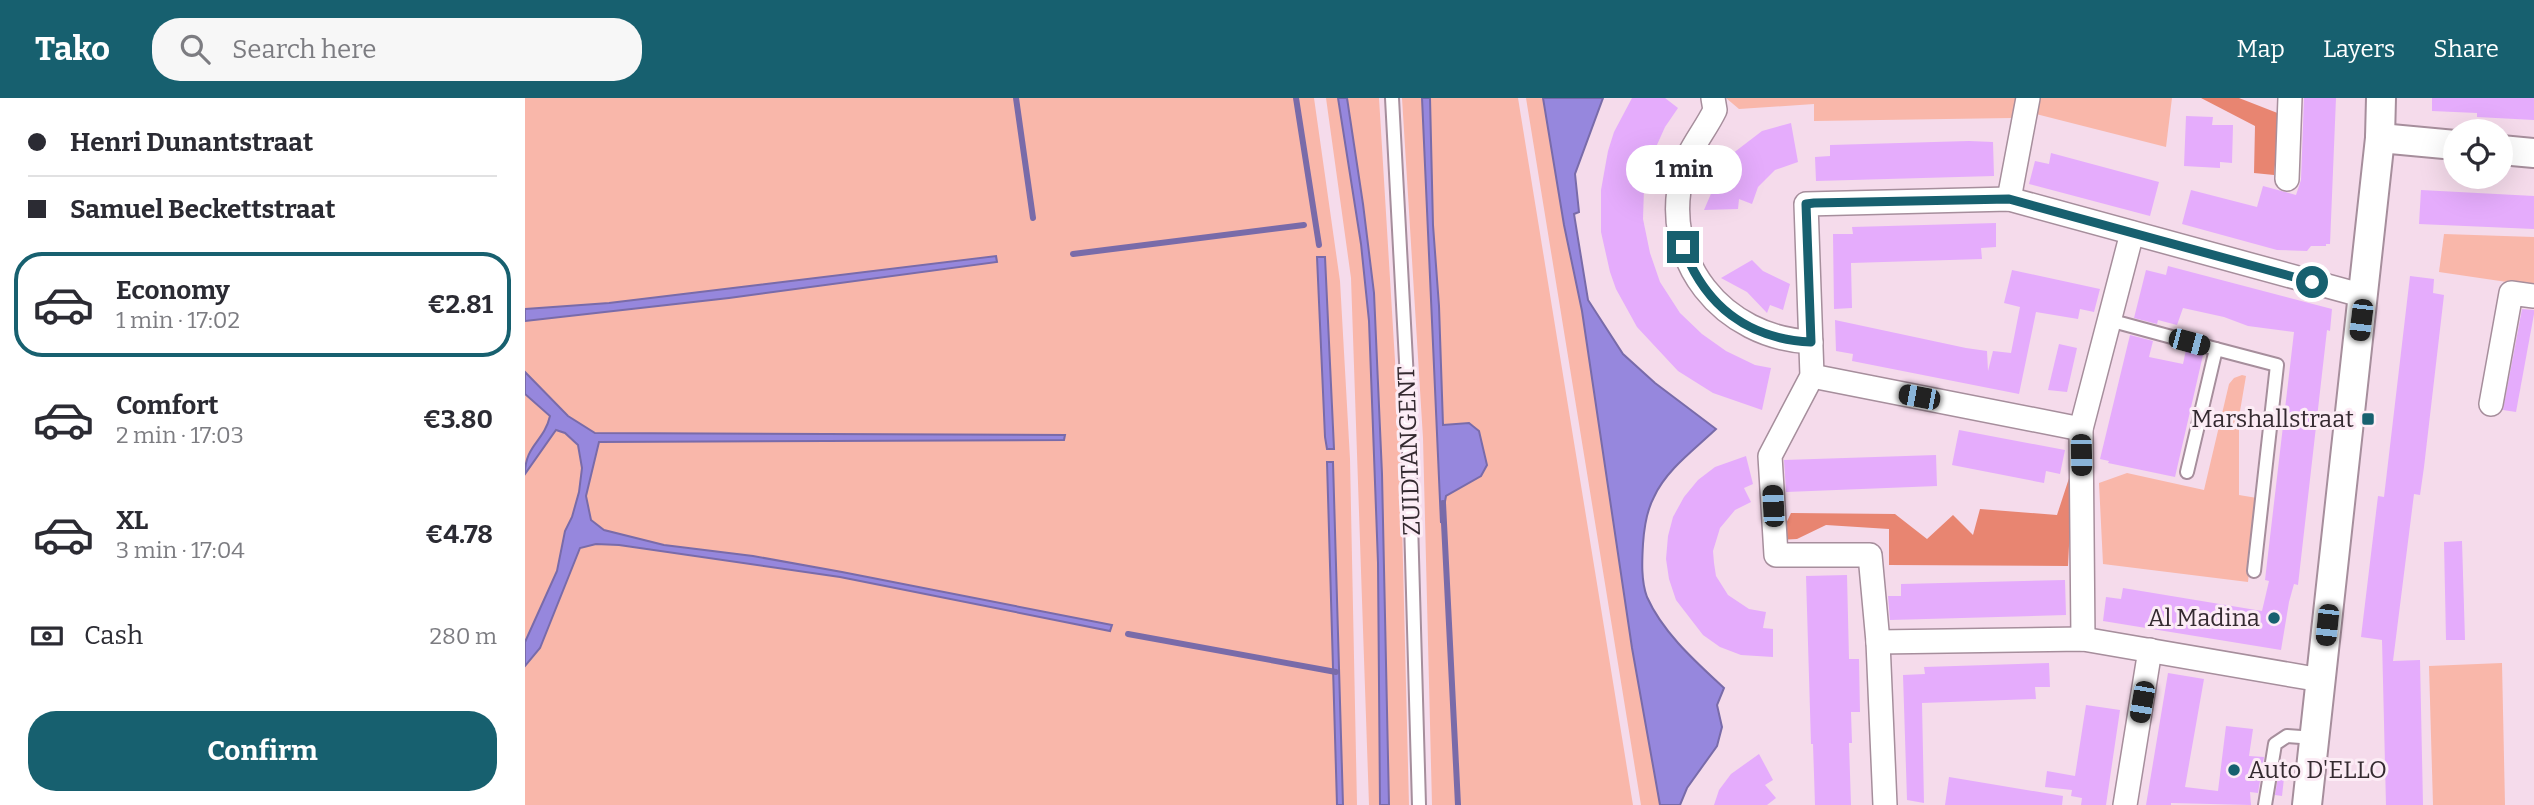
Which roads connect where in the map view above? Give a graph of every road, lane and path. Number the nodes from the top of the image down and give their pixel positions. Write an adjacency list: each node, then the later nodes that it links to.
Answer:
1 (1392, 98): 28 (lane, ZUIDTANGENT)
2 (1713, 98): 16 (street)
3 (2028, 98): 11 (street)
4 (2290, 98): 10 (street)
5 (2381, 98): 6 (street)
6 (2380, 138): 7 (street); 13 (street)
7 (2443, 144)
8 (2513, 151): 9 (street)
9 (2534, 153)
10 (2287, 179)
11 (2009, 199): 12 (street); 16 (street)
12 (2132, 233): 13 (street); 15 (street)
13 (2364, 296): 26 (street)
14 (2534, 296): 19 (street)
15 (2109, 320): 17 (lane); 20 (street)
16 (1811, 342): 18 (street)
17 (2216, 349): 21 (lane); 22 (lane)
18 (1812, 376): 20 (street); 24 (street)
19 (2491, 404)
20 (2081, 429): 23 (street)
21 (2187, 472)
22 (2254, 570)
23 (2084, 639): 24 (street); 25 (street)
24 (1878, 642): 29 (street)
25 (2150, 650): 26 (street); 30 (street)
26 (2321, 680): 27 (street)
27 (2315, 738): 31 (lane); 32 (street)
28 (1419, 805)
29 (1885, 805)
30 (2125, 805)
31 (2265, 805)
32 (2307, 805)

